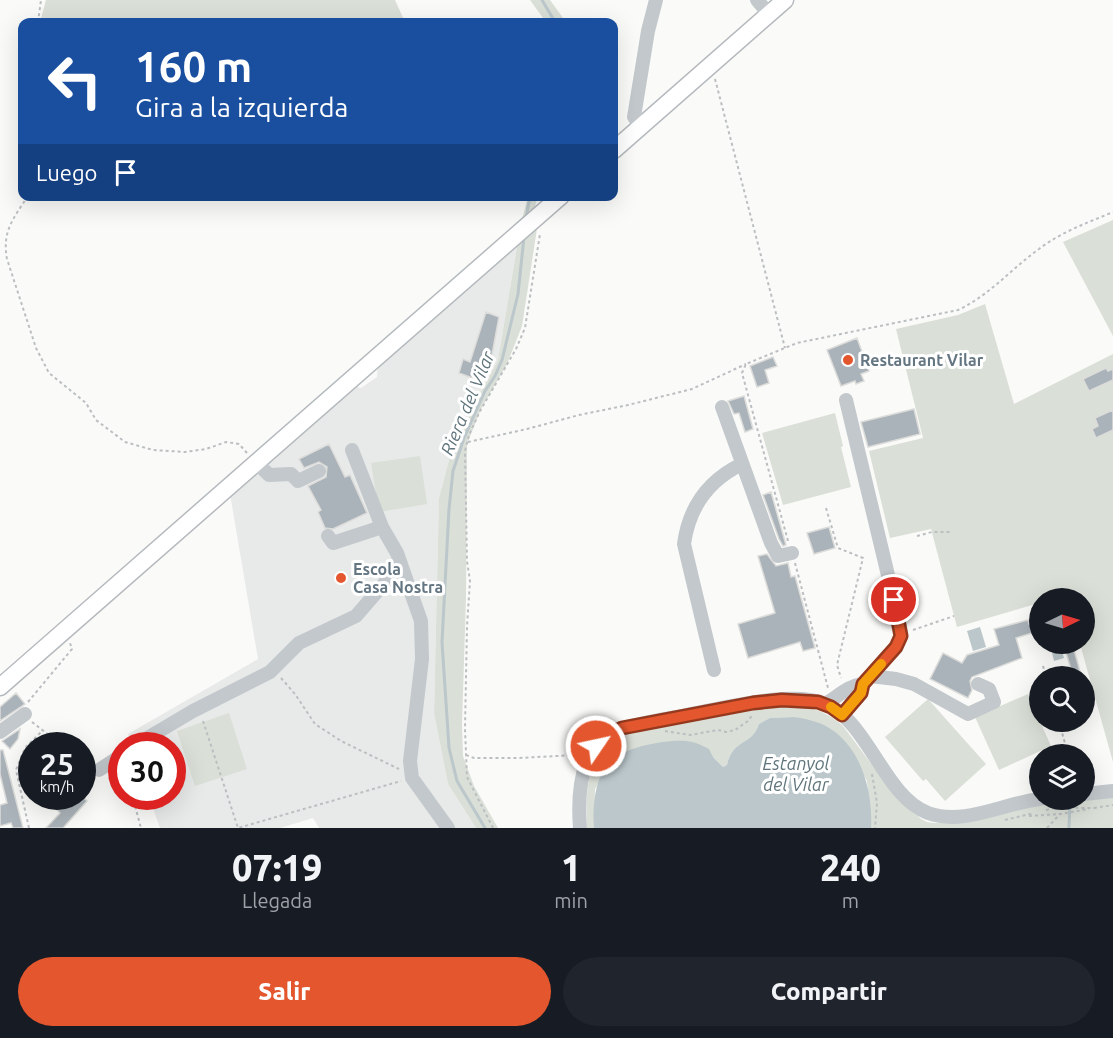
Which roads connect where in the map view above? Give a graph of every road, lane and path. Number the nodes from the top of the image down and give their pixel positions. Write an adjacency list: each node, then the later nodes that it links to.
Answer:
1 (41, 0): 6 (path)
2 (656, 0): 8 (street)
3 (757, 0): 5 (street)
4 (785, 0): 5 (main road)
5 (769, 14): 7 (main road)
6 (39, 18)
7 (711, 65): 8 (main road); 14 (path)
8 (640, 126): 9 (main road)
9 (618, 146)
10 (25, 201): 20 (path)
11 (556, 201): 13 (main road)
12 (1113, 212): 14 (path)
13 (538, 217): 18 (path); 20 (main road)
14 (785, 348): 15 (path)
15 (746, 364): 18 (path); 28 (path)
16 (846, 400): 35 (street)
17 (722, 407): 21 (street)
18 (468, 442): 49 (path)
19 (352, 450): 24 (street)
20 (257, 463): 22 (street); 38 (main road)
21 (742, 464): 28 (street); 34 (street)
22 (319, 471)
23 (826, 507): 36 (path)
24 (382, 527): 26 (street); 29 (street)
25 (950, 532): 27 (path)
26 (328, 536)
27 (917, 536)
28 (792, 553): 39 (path)
29 (401, 564): 33 (street); 54 (street)
30 (954, 616): 31 (path)
31 (913, 630)
32 (69, 641): 42 (path)
33 (273, 669): 40 (street); 54 (path)
34 (714, 670)
35 (866, 680): 37 (street); 39 (street); 43 (street)
36 (843, 684)
37 (978, 684)
38 (0, 687)
39 (825, 704): 43 (street); 50 (street)
40 (199, 708): 48 (street); 54 (path)
41 (755, 711): 45 (path)
42 (25, 714): 44 (path); 46 (street)
43 (842, 715): 57 (street)
44 (43, 730): 47 (path); 64 (path)
45 (662, 731)
46 (0, 732)
47 (46, 732)
48 (158, 732)
49 (465, 754): 50 (path); 67 (path)
50 (588, 759): 68 (street)
51 (108, 764): 52 (street)
52 (99, 770)
53 (870, 770): 69 (path)
54 (412, 778): 66 (street)
55 (1113, 791): 56 (street)
56 (1095, 793)
57 (1029, 800)
58 (1113, 805): 59 (path)
59 (1095, 808)
60 (136, 810): 65 (path)
61 (1078, 810): 62 (path)
62 (1062, 814): 63 (path); 70 (path)
63 (1023, 816)
64 (29, 828)
65 (141, 828)
66 (448, 828)
67 (493, 828)
68 (580, 828)
69 (875, 828)
70 (1047, 828)

